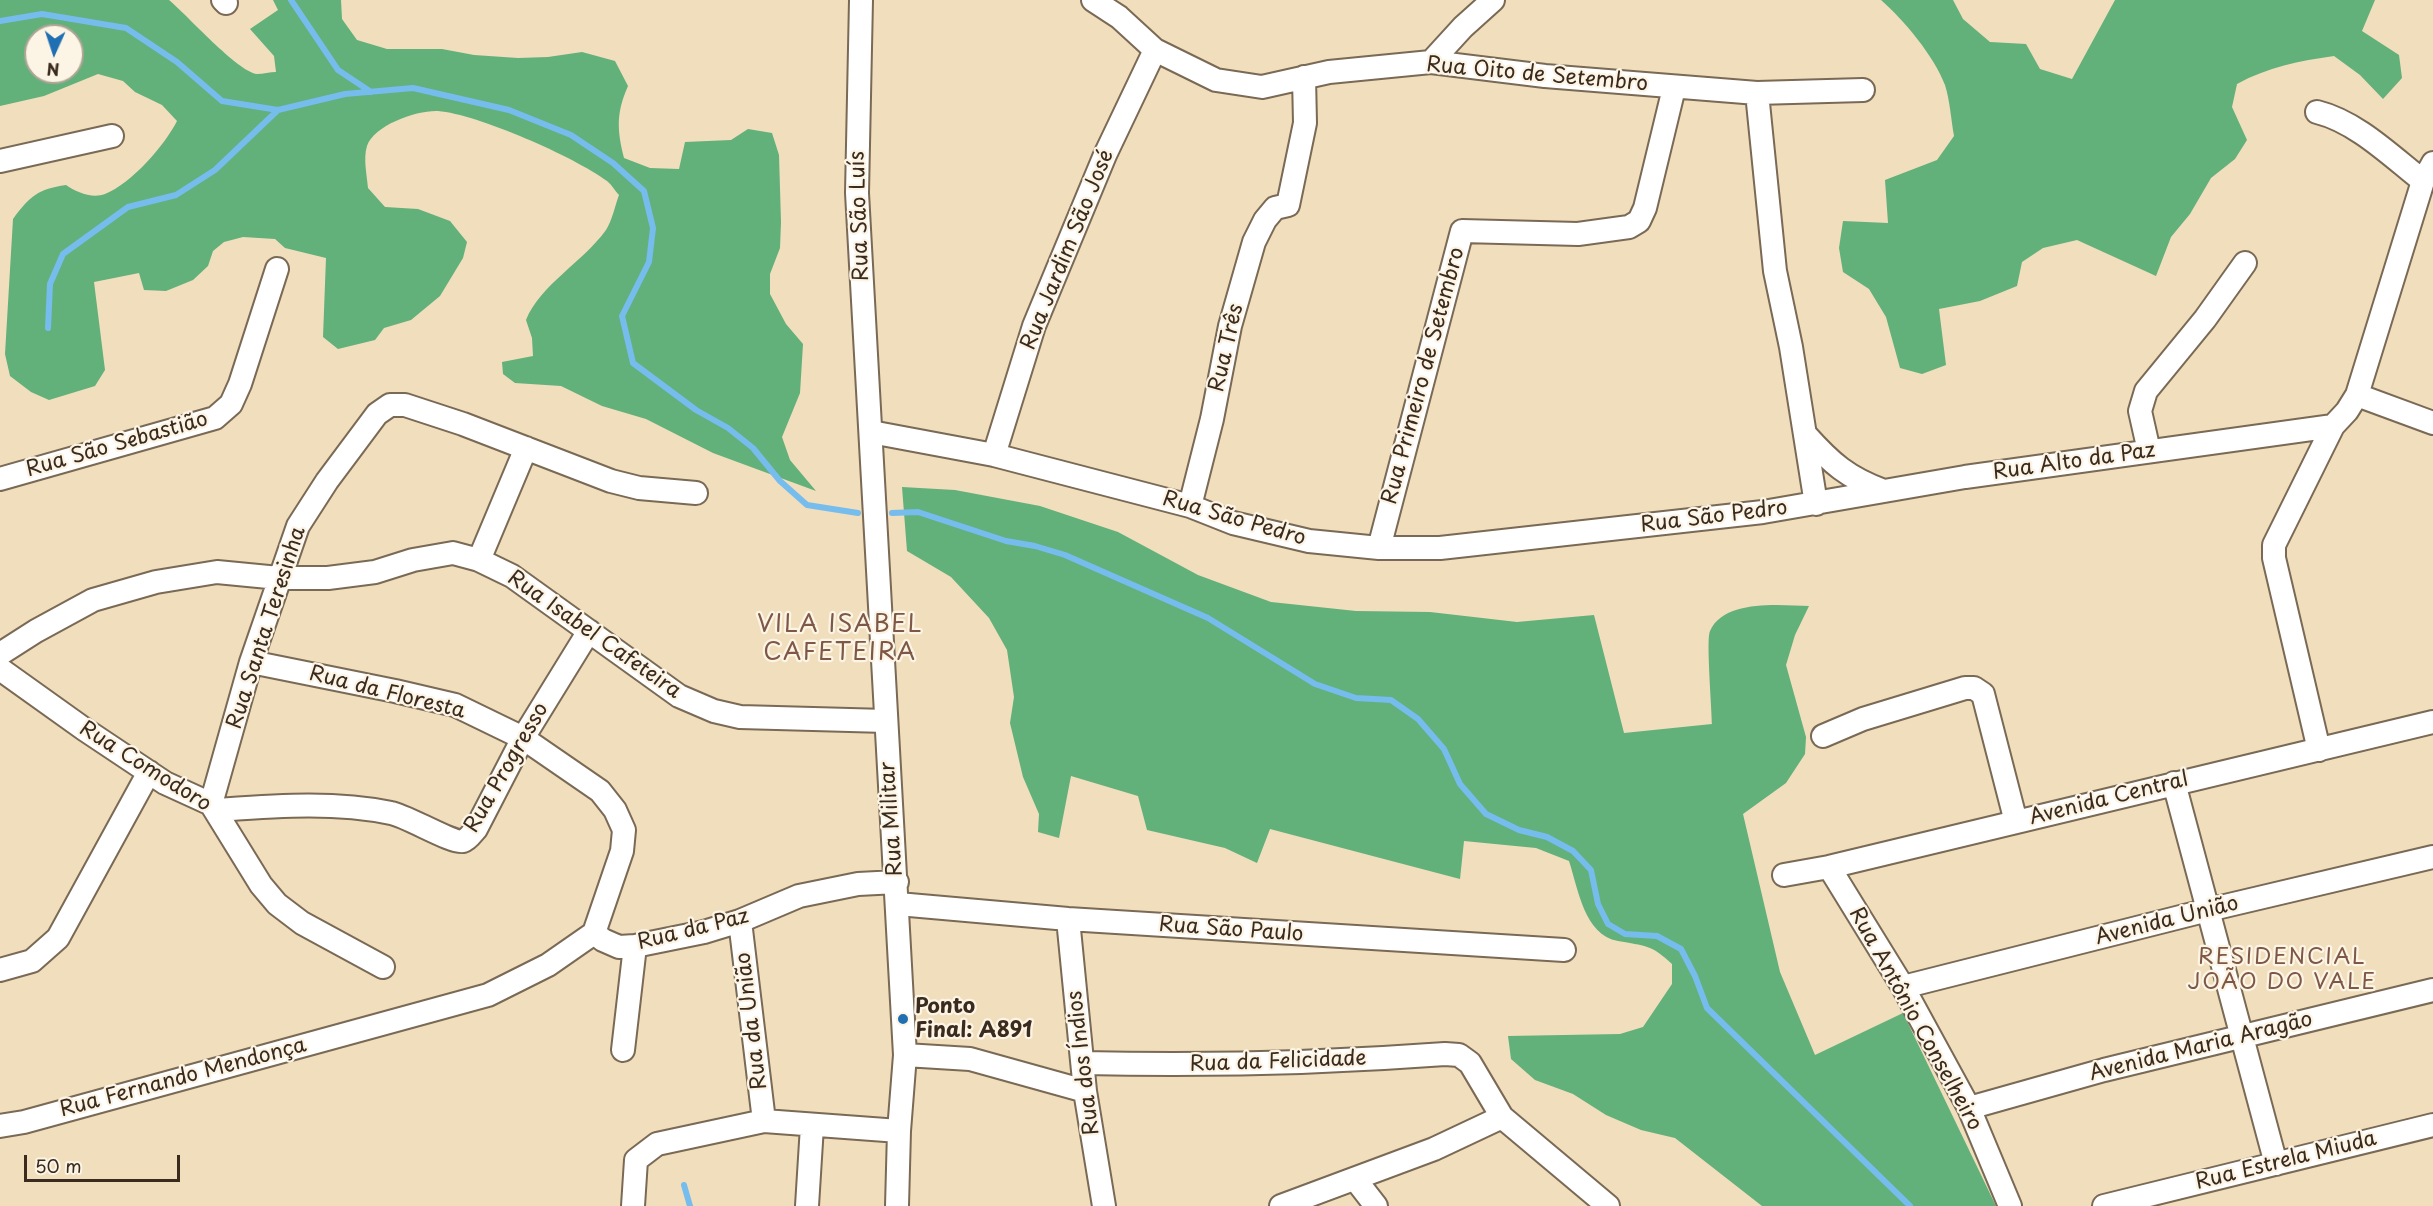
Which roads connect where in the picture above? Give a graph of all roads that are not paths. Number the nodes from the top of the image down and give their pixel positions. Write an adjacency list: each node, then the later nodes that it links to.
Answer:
1 (861, 0): 20 (street, Rua São Luís)
2 (1093, 0): 4 (street, Rua Oito de Setembro)
3 (1493, 0): 6 (street)
4 (1123, 8): 5 (street, Rua Oito de Setembro)
5 (1155, 50): 7 (street, Rua Oito de Setembro); 24 (street, Rua Jardim São José)
6 (1431, 62): 7 (street, Rua Oito de Setembro); 8 (street, Rua Oito de Setembro)
7 (1304, 77): 31 (street, Rua Três)
8 (1674, 88): 10 (street, Rua Oito de Setembro); 32 (street, Rua Primeiro de Setembro)
9 (1863, 90): 10 (street, Rua Oito de Setembro)
10 (1757, 93): 21 (street)
11 (2317, 112): 14 (street)
12 (112, 136): 13 (street)
13 (0, 161)
14 (2428, 172): 17 (street)
15 (2245, 263): 23 (street)
16 (277, 269): 26 (street, Rua São Sebastião)
17 (2357, 394): 18 (street); 19 (street)
18 (2433, 423)
19 (2333, 426): 23 (street, Rua Alto da Paz); 43 (street)
20 (871, 432): 24 (street, Rua São Pedro); 39 (street, Rua Militar)
21 (1806, 435): 25 (street); 30 (street)
22 (526, 448): 28 (street, Rua Santa Teresinha); 33 (street); 34 (street, Rua Santa Teresinha)
23 (2149, 451): 27 (street, Rua Alto da Paz)
24 (994, 455): 31 (street, Rua São Pedro)
25 (1846, 474): 27 (street); 29 (street)
26 (0, 479)
27 (1885, 491): 29 (street, Rua Alto da Paz)
28 (696, 493)
29 (1845, 499): 30 (street, Rua Alto da Paz)
30 (1816, 504): 32 (street, Rua São Pedro)
31 (1190, 506): 32 (street, Rua São Pedro)
32 (1379, 548)
33 (479, 560): 34 (street, Rua Isabel Cafeteira); 35 (street, Rua Isabel Cafeteira)
34 (279, 578): 36 (street, Rua Isabel Cafeteira); 37 (street, Rua Santa Teresinha)
35 (589, 631): 39 (street, Rua Isabel Cafeteira); 42 (street, Rua Progresso)
36 (0, 654)
37 (251, 662): 42 (street, Rua da Floresta); 46 (street, Rua Santa Teresinha)
38 (0, 669): 44 (street, Rua Comodoro)
39 (886, 721): 51 (street, Rua Militar)
40 (2433, 722): 43 (street, Avenida Central)
41 (1823, 736): 47 (street)
42 (523, 738): 46 (street, Rua Progresso); 55 (street, Rua da Floresta)
43 (2319, 750): 45 (street, Avenida Central)
44 (149, 772): 46 (street, Rua Comodoro); 59 (street)
45 (2174, 783): 47 (street, Avenida Central); 52 (street)
46 (213, 807): 58 (street, Rua Comodoro)
47 (2016, 822): 49 (street, Avenida Central)
48 (2433, 857): 52 (street, Avenida União)
49 (1829, 867): 50 (street, Avenida Central); 60 (street, Rua Antônio Conselheiro)
50 (1784, 875)
51 (897, 893): 53 (street, Rua São Paulo); 54 (street, Rua da Paz); 64 (street, Rua Militar)
52 (2208, 910): 60 (street, Avenida União); 62 (street)
53 (1068, 919): 57 (street, Rua São Paulo); 65 (street, Rua dos Índios)
54 (740, 921): 56 (street, Rua da Paz); 69 (street, Rua da União)
55 (594, 933): 56 (street, Rua da Paz); 71 (street, Rua Fernando Mendonça)
56 (635, 946): 63 (street)
57 (1564, 950)
58 (383, 968)
59 (0, 970)
60 (1903, 987): 67 (street, Rua Antônio Conselheiro)
61 (2433, 990): 62 (street, Avenida Maria Aragão)
62 (2242, 1037): 67 (street, Avenida Maria Aragão); 74 (street)
63 (623, 1050)
64 (905, 1055): 66 (street); 73 (street, Rua Militar)
65 (1083, 1063): 66 (street, Rua dos Índios); 68 (street, Rua da Felicidade)
66 (1085, 1091): 79 (street, Rua dos Índios)
67 (1970, 1108): 83 (street, Rua Antônio Conselheiro)
68 (1502, 1117): 75 (street); 82 (street)
69 (764, 1121): 72 (street); 76 (street)
70 (2433, 1125): 74 (street, Rua Estrela Miuda)
71 (0, 1126)
72 (812, 1126): 73 (street); 77 (street)
73 (899, 1131): 78 (street, Rua Militar)
74 (2276, 1164): 84 (street, Rua Estrela Miuda)
75 (1355, 1179): 80 (street); 81 (street)
76 (633, 1206)
77 (807, 1206)
78 (897, 1206)
79 (1104, 1206)
80 (1281, 1206)
81 (1376, 1206)
82 (1608, 1206)
83 (2010, 1206)
84 (2104, 1206)

